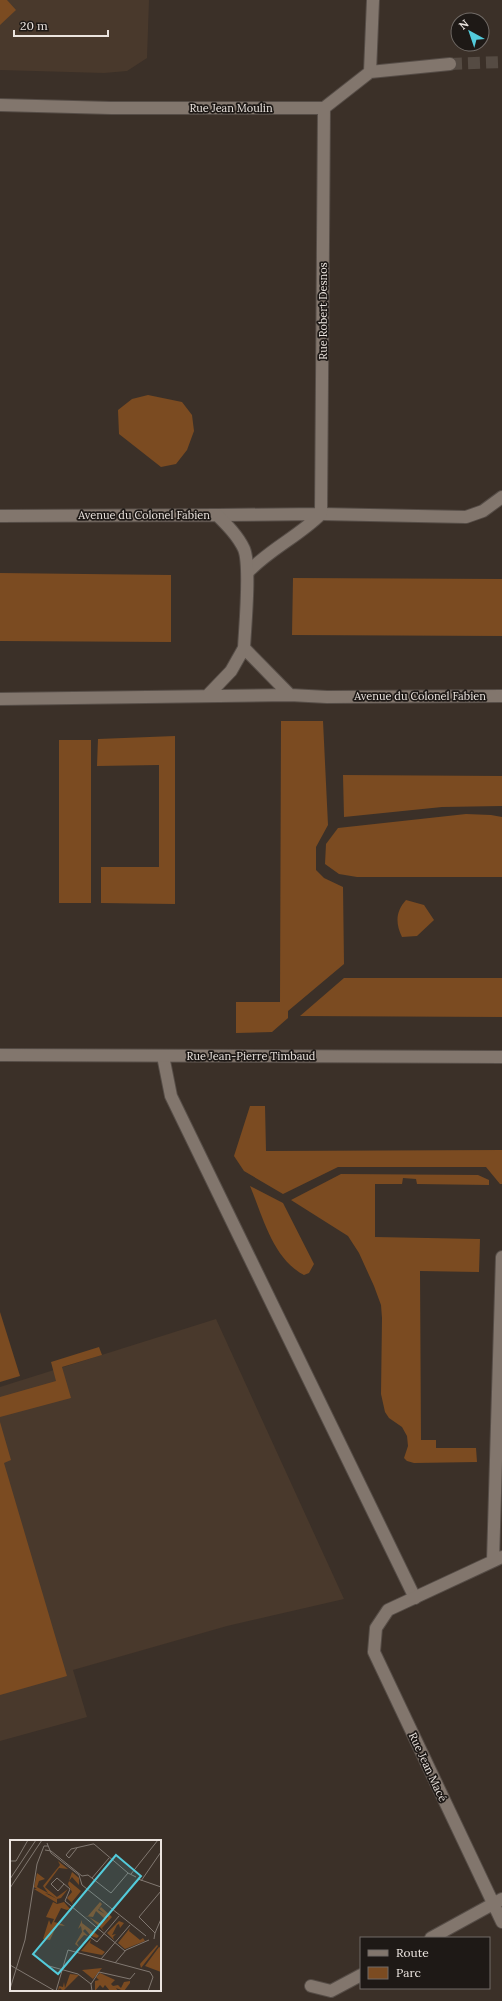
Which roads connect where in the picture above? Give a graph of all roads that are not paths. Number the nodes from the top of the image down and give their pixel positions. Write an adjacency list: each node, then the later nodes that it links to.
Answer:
1 (373, 0): 3 (street)
2 (450, 64): 3 (street)
3 (370, 72): 5 (street)
4 (0, 105): 5 (street, Rue Jean Moulin)
5 (324, 108): 7 (street, Rue Robert Desnos)
6 (502, 497): 7 (street)
7 (322, 514): 8 (street); 10 (street)
8 (217, 515): 9 (street, Avenue du Colonel Fabien); 10 (street, Avenue du Colonel Fabien)
9 (0, 516)
10 (248, 572): 11 (street, Avenue du Colonel Fabien)
11 (244, 648): 12 (street); 13 (street, Avenue du Colonel Fabien)
12 (290, 695): 13 (street, Avenue du Colonel Fabien); 14 (street, Avenue du Colonel Fabien)
13 (207, 696): 15 (street, Avenue du Colonel Fabien)
14 (502, 696)
15 (0, 700)
16 (0, 1055): 17 (street, Rue Jean-Pierre Timbaud)
17 (163, 1056): 18 (street, Rue Jean-Pierre Timbaud); 21 (street)
18 (502, 1057)
19 (502, 1257): 20 (street)
20 (498, 1559): 21 (street)
21 (414, 1598): 22 (street, Rue Jean Macé)
22 (497, 1901): 23 (street, Rue Jean Macé); 24 (street)
23 (502, 1922)
24 (432, 1937)
25 (360, 1976): 26 (street)
26 (311, 1986)

